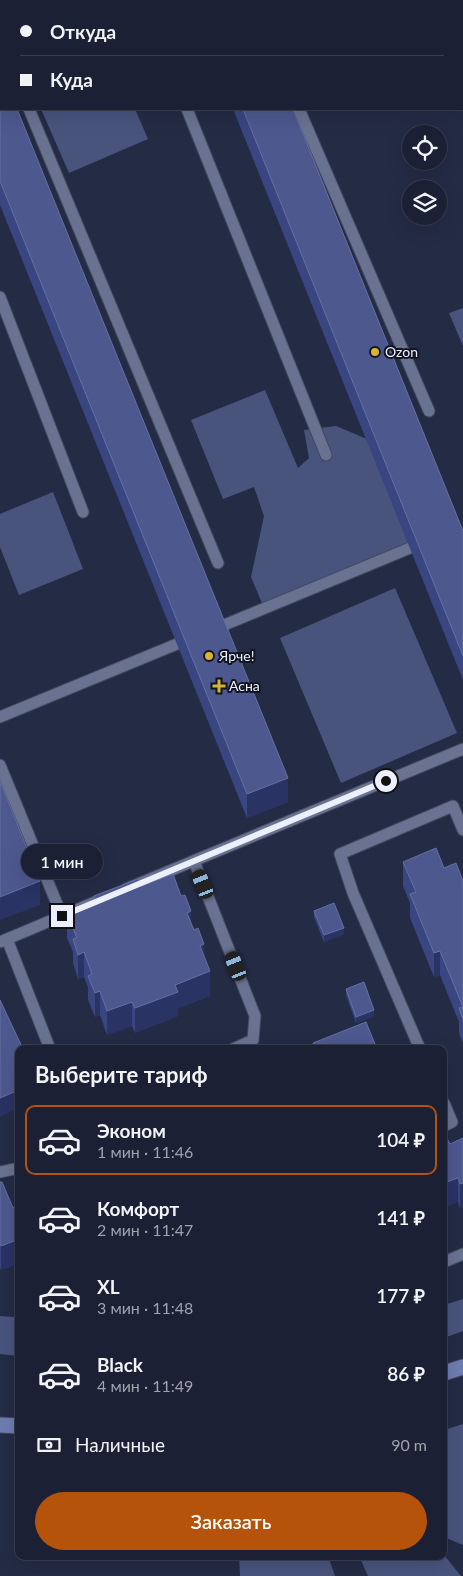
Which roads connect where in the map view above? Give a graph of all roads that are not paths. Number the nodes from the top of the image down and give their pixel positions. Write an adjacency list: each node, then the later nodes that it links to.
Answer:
1 (29, 110): 9 (lane)
2 (187, 110): 6 (lane)
3 (299, 110): 5 (lane)
4 (0, 296): 7 (lane)
5 (429, 411)
6 (326, 455)
7 (84, 512)
8 (410, 548): 10 (lane)
9 (218, 563)
10 (217, 628)
11 (177, 644): 12 (lane)
12 (0, 717)
13 (463, 749): 16 (lane)
14 (0, 765): 17 (lane)
15 (463, 830): 21 (lane)
16 (194, 861): 17 (lane); 20 (lane)
17 (62, 916): 18 (lane)
18 (3, 940): 19 (lane)
19 (48, 1045)
20 (242, 1045)
21 (418, 1045)
22 (447, 1110): 23 (lane)
23 (447, 1124)
24 (15, 1169): 25 (lane)
25 (0, 1172)
26 (463, 1254): 27 (lane)
27 (447, 1261)
28 (463, 1367): 29 (street)
29 (447, 1373)
30 (0, 1425): 31 (street)
31 (15, 1426)

